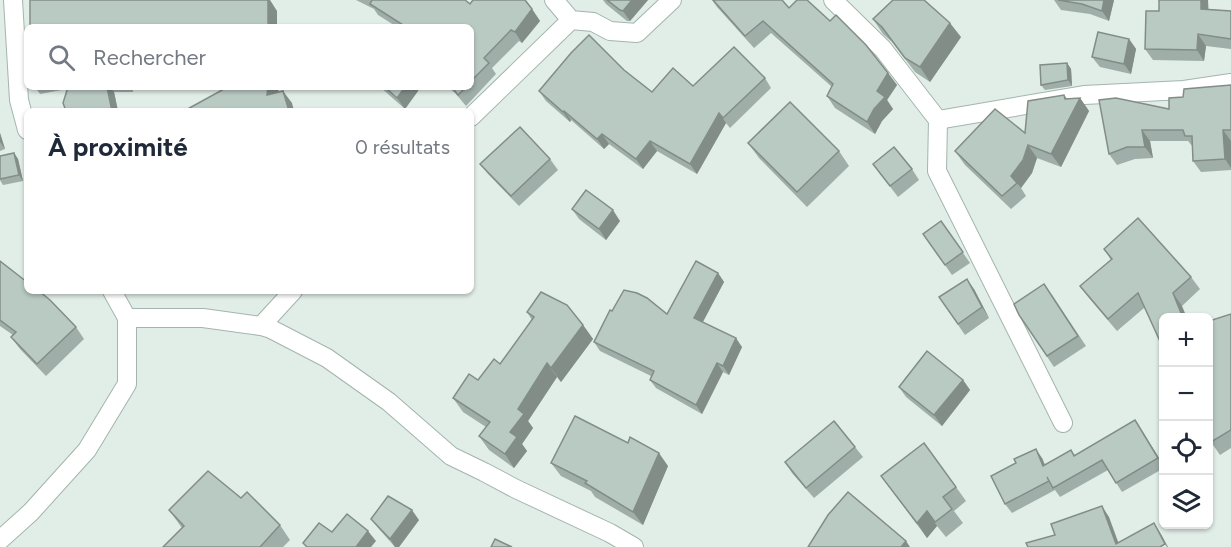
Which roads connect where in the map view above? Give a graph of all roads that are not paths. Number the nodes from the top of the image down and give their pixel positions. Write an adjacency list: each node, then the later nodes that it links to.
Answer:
1 (13, 0): 8 (street)
2 (554, 0): 5 (street)
3 (672, 0): 5 (street)
4 (833, 0): 9 (street)
5 (571, 20): 7 (street)
6 (1231, 83): 9 (street)
7 (474, 114)
8 (24, 119)
9 (938, 120): 14 (street)
10 (114, 294): 12 (street)
11 (290, 294): 13 (street)
12 (127, 318): 13 (street); 15 (street)
13 (261, 326): 16 (street)
14 (1063, 423)
15 (0, 540)
16 (634, 547)

